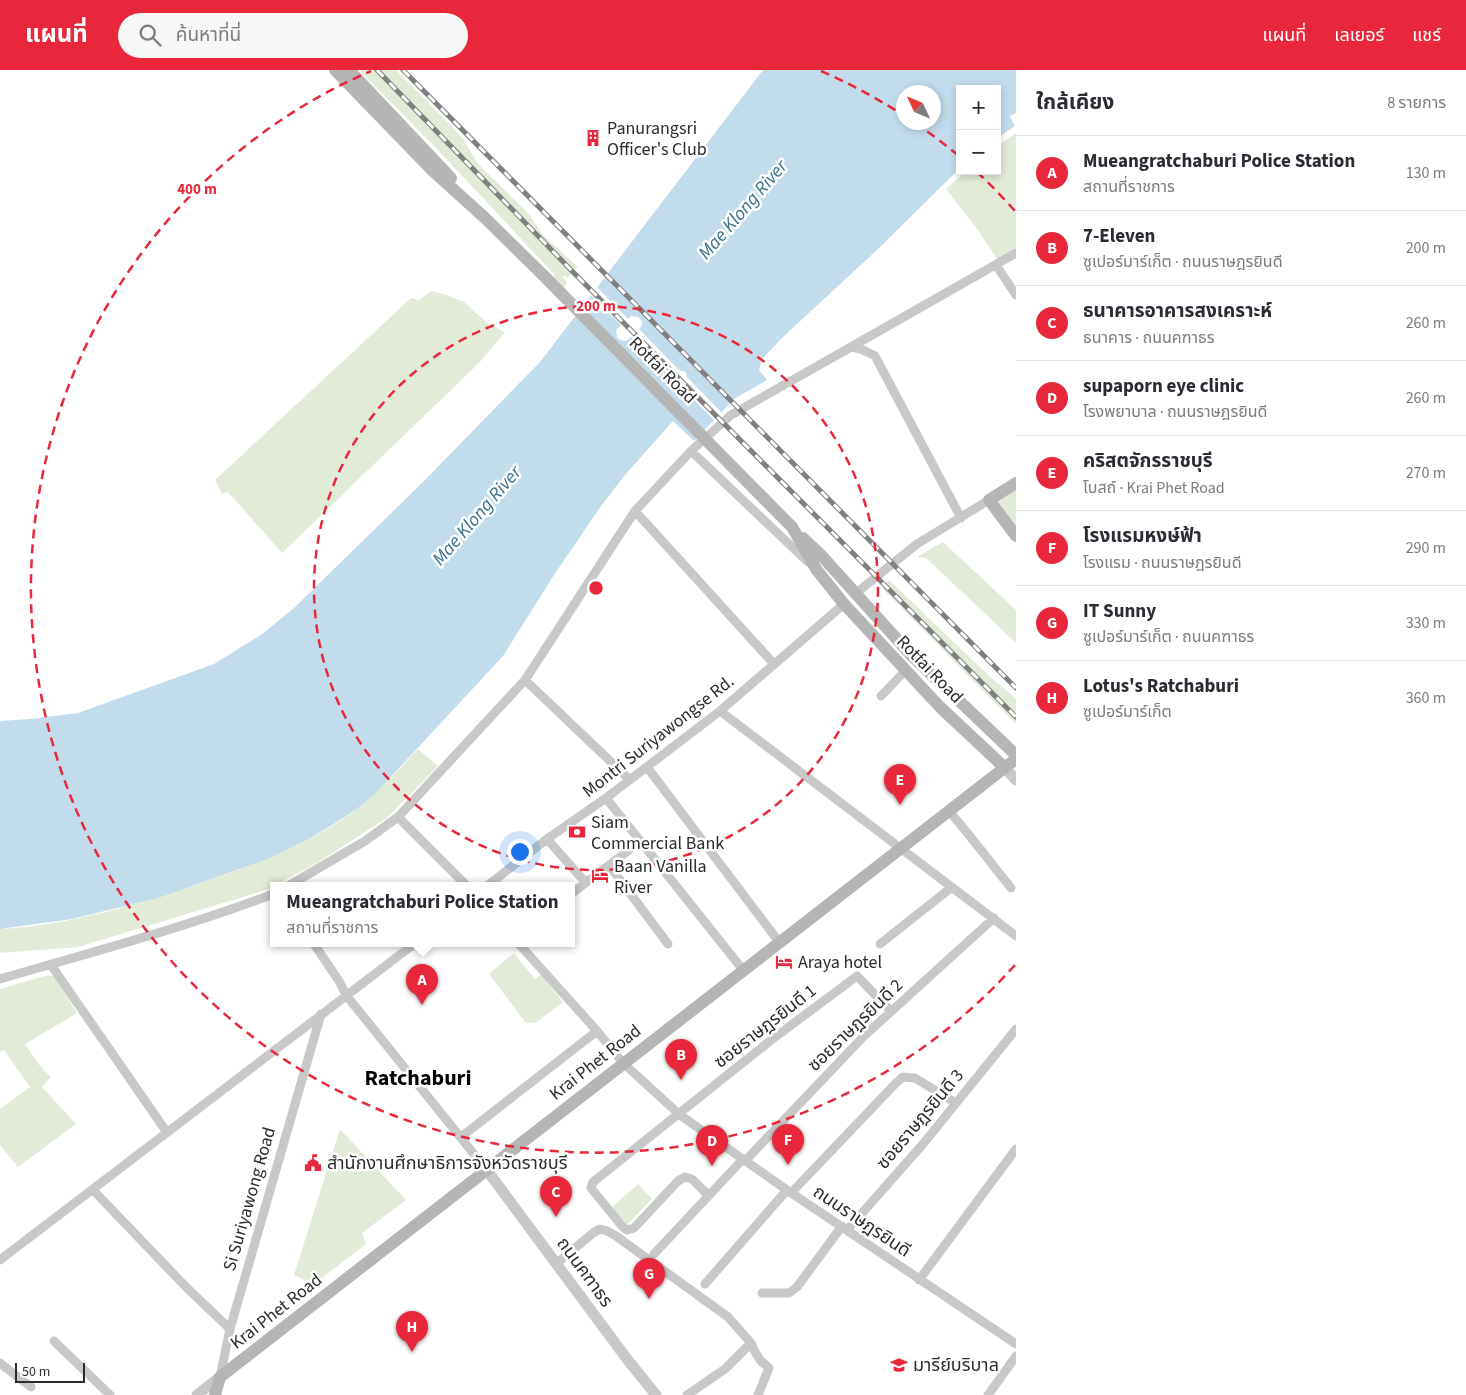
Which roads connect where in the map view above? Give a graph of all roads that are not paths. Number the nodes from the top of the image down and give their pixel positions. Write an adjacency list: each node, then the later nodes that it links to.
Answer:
1 (335, 70): 3 (main road, Rotfai Road)
2 (349, 70): 3 (main road, Rotfai Road)
3 (485, 218): 13 (main road, Rotfai Road, bridge)
4 (1016, 253): 5 (street)
5 (996, 265): 6 (street); 7 (street)
6 (1016, 296)
7 (851, 348): 8 (street); 12 (street)
8 (691, 451): 11 (street); 15 (street)
9 (1016, 483): 10 (main road)
10 (990, 500): 12 (street); 14 (main road)
11 (634, 511): 18 (street); 20 (street)
12 (961, 518): 16 (street)
13 (792, 527): 15 (main road, Rotfai Road); 16 (main road, Rotfai Road)
14 (1016, 536)
15 (816, 569): 17 (main road, Rotfai Road)
16 (855, 594): 23 (main road, Rotfai Road)
17 (844, 604): 18 (street, Montri Suriyawongse Rd.); 19 (main road, Rotfai Road)
18 (774, 664): 22 (street, Montri Suriyawongse Rd.)
19 (906, 670): 21 (street); 25 (main road, Rotfai Road)
20 (525, 680): 26 (street); 30 (street)
21 (881, 696)
22 (720, 711): 24 (street, Montri Suriyawongse Rd.); 33 (street)
23 (1016, 757): 25 (main road, Krai Phet Road)
24 (647, 767): 26 (street, Montri Suriyawongse Rd.); 45 (street)
25 (1005, 768): 27 (street, Rotfai Road); 29 (main road, Krai Phet Road)
26 (630, 780): 28 (street, Montri Suriyawongse Rd.)
27 (1016, 780)
28 (606, 798): 31 (street, Montri Suriyawongse Rd.); 32 (street)
29 (948, 810): 33 (main road, Krai Phet Road); 40 (street)
30 (398, 817): 35 (street); 36 (street)
31 (547, 840): 37 (street, Montri Suriyawongse Rd.); 38 (street)
32 (641, 841): 34 (street); 52 (street)
33 (900, 848): 39 (street); 45 (main road, Krai Phet Road)
34 (609, 865): 38 (street); 46 (street)
35 (295, 882)
36 (463, 882)
37 (492, 882)
38 (586, 883): 41 (street)
39 (952, 887): 43 (street); 47 (street)
40 (1011, 888)
41 (575, 891)
42 (270, 895): 51 (street)
43 (994, 918): 44 (street); 55 (street, ซอยราษฎรยินดี 2)
44 (1016, 936)
45 (779, 942): 52 (main road, Krai Phet Road)
46 (668, 944)
47 (880, 944)
48 (316, 947): 54 (street)
49 (410, 947): 54 (street)
50 (522, 947): 58 (street, ถนนราษฎรยินดี)
51 (51, 965): 53 (street); 62 (street)
52 (743, 970): 59 (main road, Krai Phet Road)
53 (0, 979)
54 (346, 995): 56 (street); 63 (street)
55 (891, 1011): 61 (street, ซอยราษฎรยินดี 1); 65 (street, ซอยราษฎรยินดี 2)
56 (321, 1014): 62 (street); 77 (street, Si Suriyawong Road)
57 (1016, 1029): 60 (street, ซอยราษฎรยินดี 3)
58 (597, 1031): 59 (street, ถนนราษฎรยินดี); 63 (street)
59 (623, 1063): 61 (street, ถนนราษฎรยินดี); 66 (main road, Krai Phet Road)
60 (956, 1103): 68 (street); 70 (street, ซอยราษฎรยินดี 3)
61 (680, 1115): 65 (street, ถนนราษฎรยินดี); 69 (street)
62 (166, 1132): 67 (street)
63 (461, 1137): 66 (street)
64 (1016, 1149): 74 (street)
65 (744, 1160): 68 (street, ถนนราษฎรยินดี); 69 (street, ซอยราษฎรยินดี 2)
66 (486, 1169): 73 (street, ถนนคฑาธร); 83 (main road, Krai Phet Road)
67 (93, 1190): 72 (street); 77 (street)
68 (790, 1191): 70 (street, ถนนราษฎรยินดี); 75 (street)
69 (708, 1195): 71 (street, ซอยราษฎรยินดี 2)
70 (845, 1228): 74 (street, ถนนราษฎรยินดี); 76 (street, ซอยราษฎรยินดี 3)
71 (654, 1254)
72 (0, 1260)
73 (557, 1263): 79 (street); 89 (street, ถนนคฑาธร)
74 (919, 1280): 80 (street, ถนนราษฎรยินดี)
75 (705, 1284)
76 (762, 1293)
77 (230, 1329): 83 (street, Si Suriyawong Road)
78 (54, 1341): 86 (street)
79 (751, 1342): 85 (street); 90 (street)
80 (1016, 1344)
81 (1016, 1356): 91 (street)
82 (0, 1363): 84 (street)
83 (220, 1377): 87 (street, Krai Phet Road); 88 (main road, Si Suriyawong Road)
84 (31, 1387)
85 (762, 1394)
86 (110, 1395)
87 (197, 1395)
88 (215, 1395)
89 (656, 1395)
90 (687, 1395)
91 (988, 1395)

